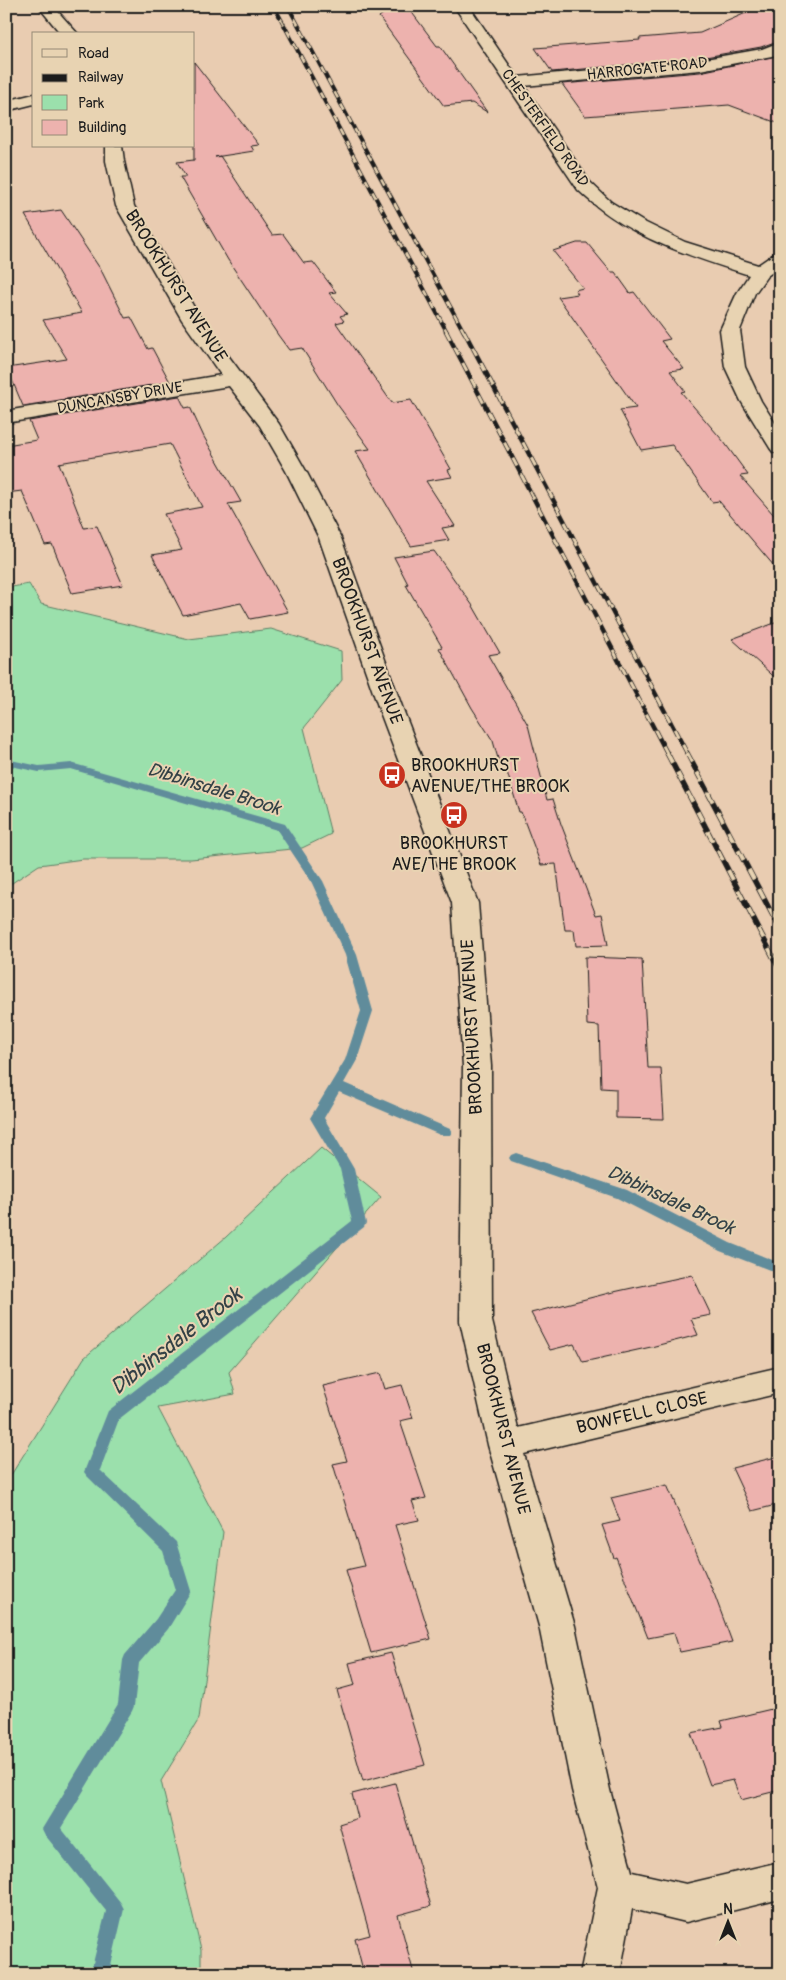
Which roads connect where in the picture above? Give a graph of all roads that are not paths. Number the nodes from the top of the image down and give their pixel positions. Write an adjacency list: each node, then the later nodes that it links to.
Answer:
1 (45, 6): 3 (street)
2 (460, 6): 5 (street, CHESTERFIELD ROAD)
3 (68, 32)
4 (780, 47): 5 (street, HARROGATE ROAD)
5 (513, 82): 10 (street, CHESTERFIELD ROAD)
6 (32, 100): 7 (street)
7 (6, 106)
8 (114, 148): 11 (street, BROOKHURST AVENUE)
9 (780, 258): 10 (street)
10 (760, 272): 13 (street)
11 (234, 379): 12 (street, DUNCANSBY DRIVE); 15 (street, BROOKHURST AVENUE)
12 (6, 417)
13 (780, 448)
14 (780, 1380): 15 (street, BOWFELL CLOSE)
15 (505, 1445): 17 (street, BROOKHURST AVENUE)
16 (780, 1880): 17 (street)
17 (616, 1887): 18 (street, BROOKHURST AVENUE)
18 (600, 1974)

